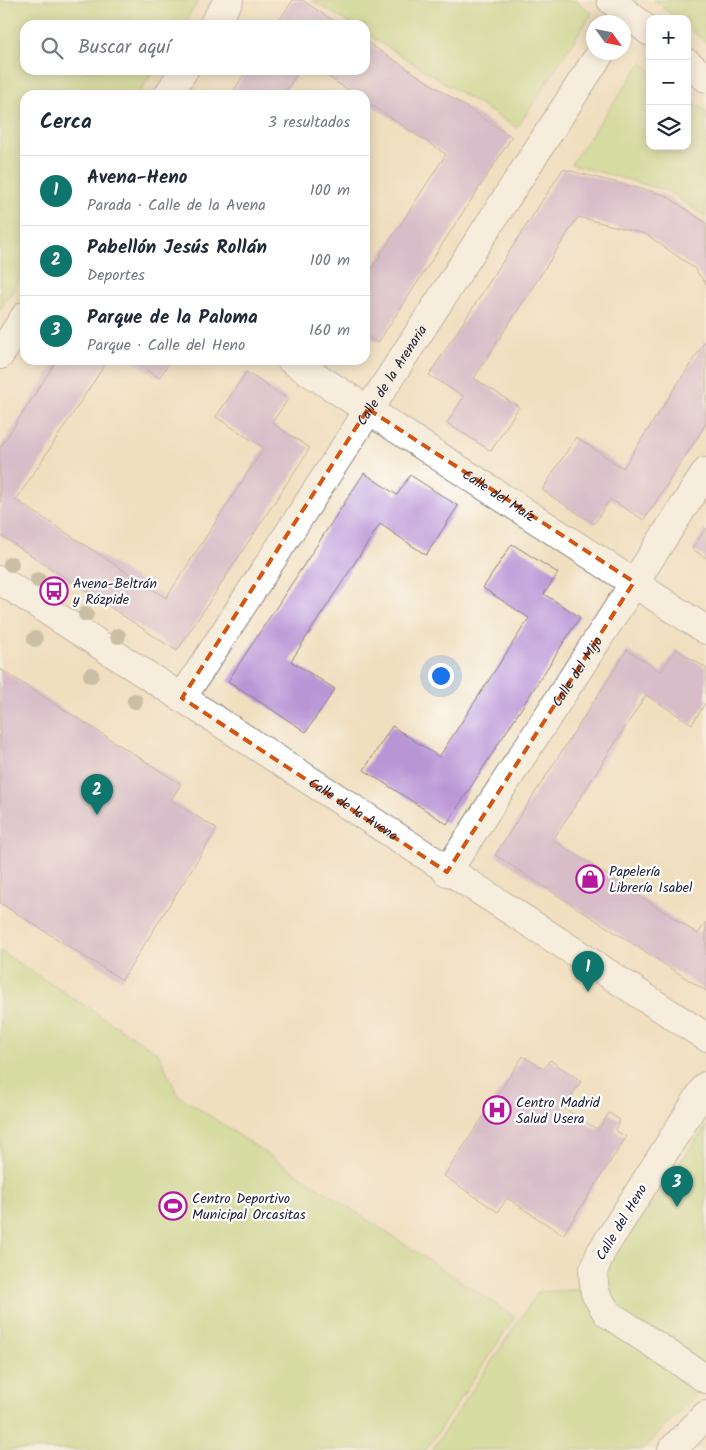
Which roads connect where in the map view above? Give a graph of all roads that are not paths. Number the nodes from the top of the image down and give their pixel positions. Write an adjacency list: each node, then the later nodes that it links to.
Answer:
1 (229, 0): 3 (street)
2 (619, 12): 4 (street)
3 (216, 20)
4 (646, 29)
5 (596, 60): 13 (street, Calle de la Arenaria)
6 (691, 65): 8 (street)
7 (181, 75): 9 (street)
8 (706, 78)
9 (171, 90)
10 (20, 324): 11 (street)
11 (0, 355)
12 (299, 365): 13 (street, Calle del Maíz)
13 (368, 409): 16 (street, Calle del Maíz); 18 (street, Calle de la Arenaria)
14 (706, 472): 16 (street, Calle del Mijo)
15 (0, 580): 18 (street, Calle de la Avena)
16 (634, 582): 17 (street, Calle del Maíz); 19 (street, Calle del Mijo)
17 (706, 630)
18 (182, 698): 19 (street, Calle de la Avena)
19 (447, 872): 20 (street, Calle de la Avena)
20 (706, 1037)
21 (706, 1086): 22 (street, Calle del Heno)
22 (706, 1379)
23 (706, 1415): 24 (street)
24 (672, 1450)

